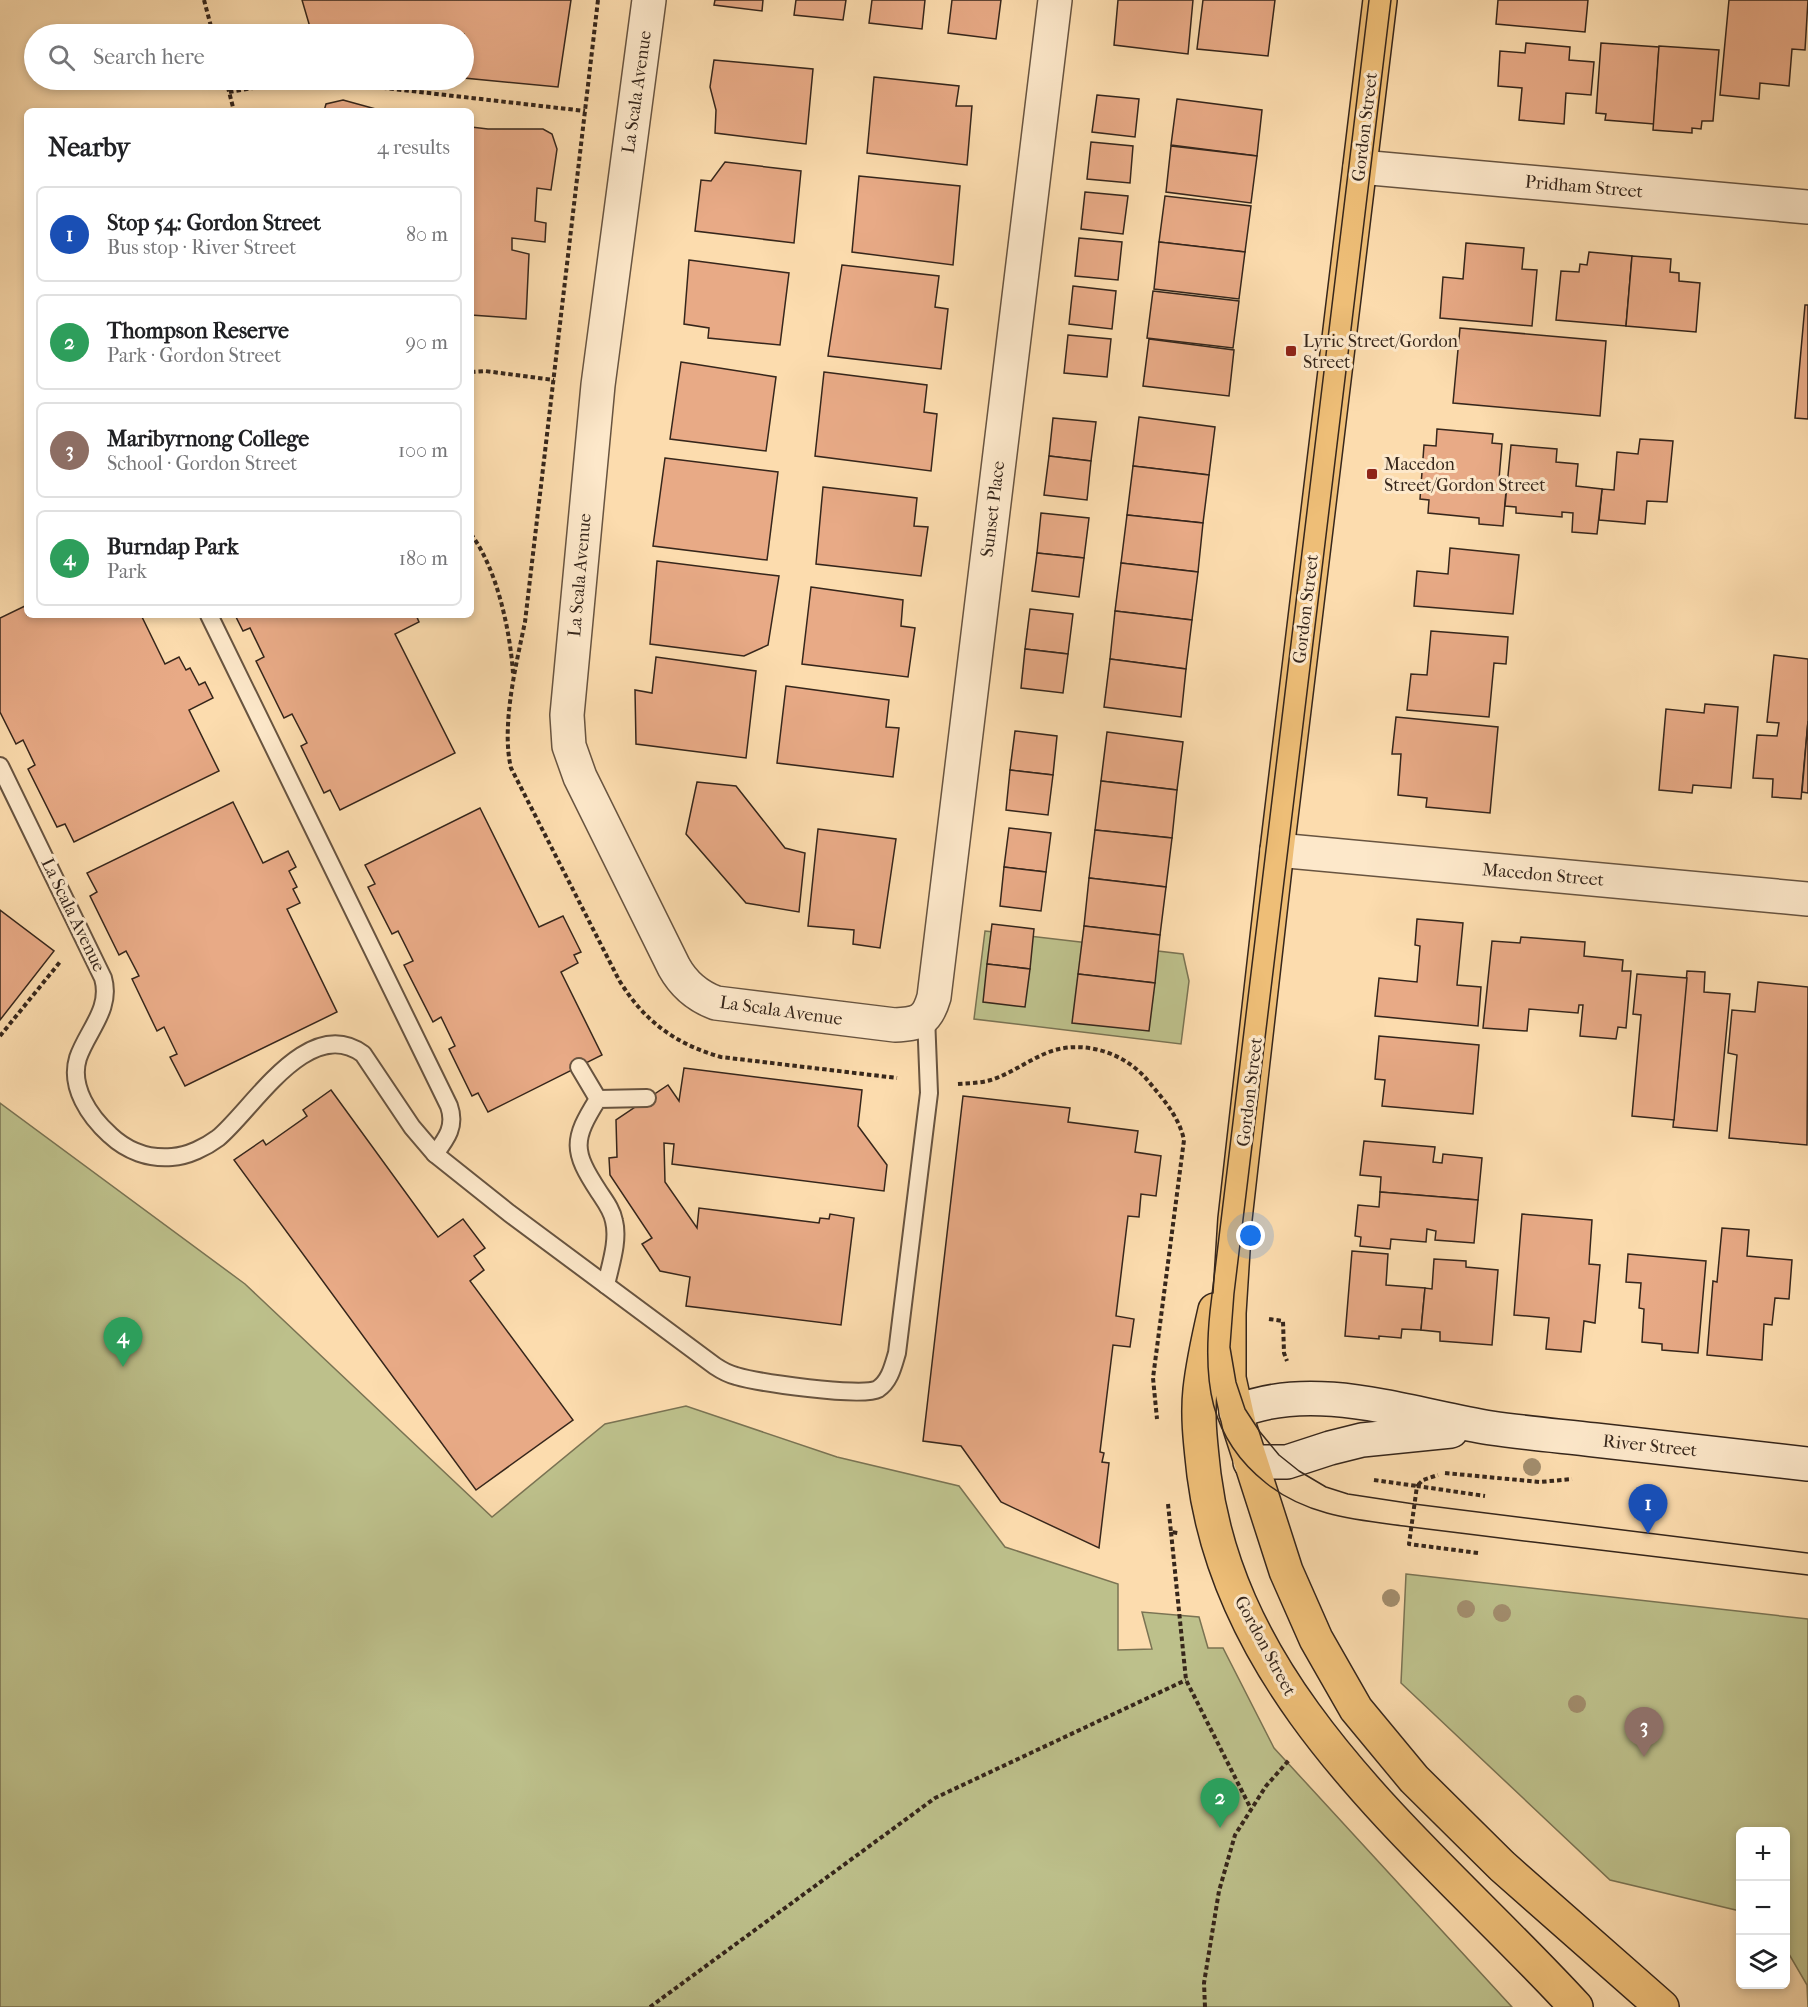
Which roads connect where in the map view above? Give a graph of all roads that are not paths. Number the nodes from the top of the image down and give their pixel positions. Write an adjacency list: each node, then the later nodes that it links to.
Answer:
1 (649, 0): 10 (street, La Scala Avenue)
2 (1055, 0): 10 (street, Sunset Place)
3 (1380, 0): 4 (main road, Gordon Street)
4 (1360, 167): 5 (street, Pridham Street); 8 (main road, Gordon Street)
5 (1808, 207)
6 (210, 618): 14 (lane)
7 (0, 766): 14 (lane, La Scala Avenue)
8 (1277, 850): 9 (street, Macedon Street); 15 (main road, Gordon Street)
9 (1808, 899)
10 (926, 1016): 16 (lane, La Scala Avenue)
11 (579, 1067): 13 (lane)
12 (647, 1098): 13 (lane)
13 (598, 1099): 16 (lane)
14 (435, 1154): 16 (lane, La Scala Avenue)
15 (1235, 1219): 17 (main road, Gordon Street); 19 (main road, Gordon Street)
16 (606, 1285)
17 (1236, 1413): 18 (street, River Street); 19 (main road); 20 (main road, Gordon Street)
18 (1492, 1428): 20 (street, River Street); 21 (street, River Street)
19 (1201, 1443): 20 (main road); 22 (main road, Gordon Street)
20 (1250, 1462): 23 (main road)
21 (1808, 1464)
22 (1576, 2007)
23 (1662, 2007)

